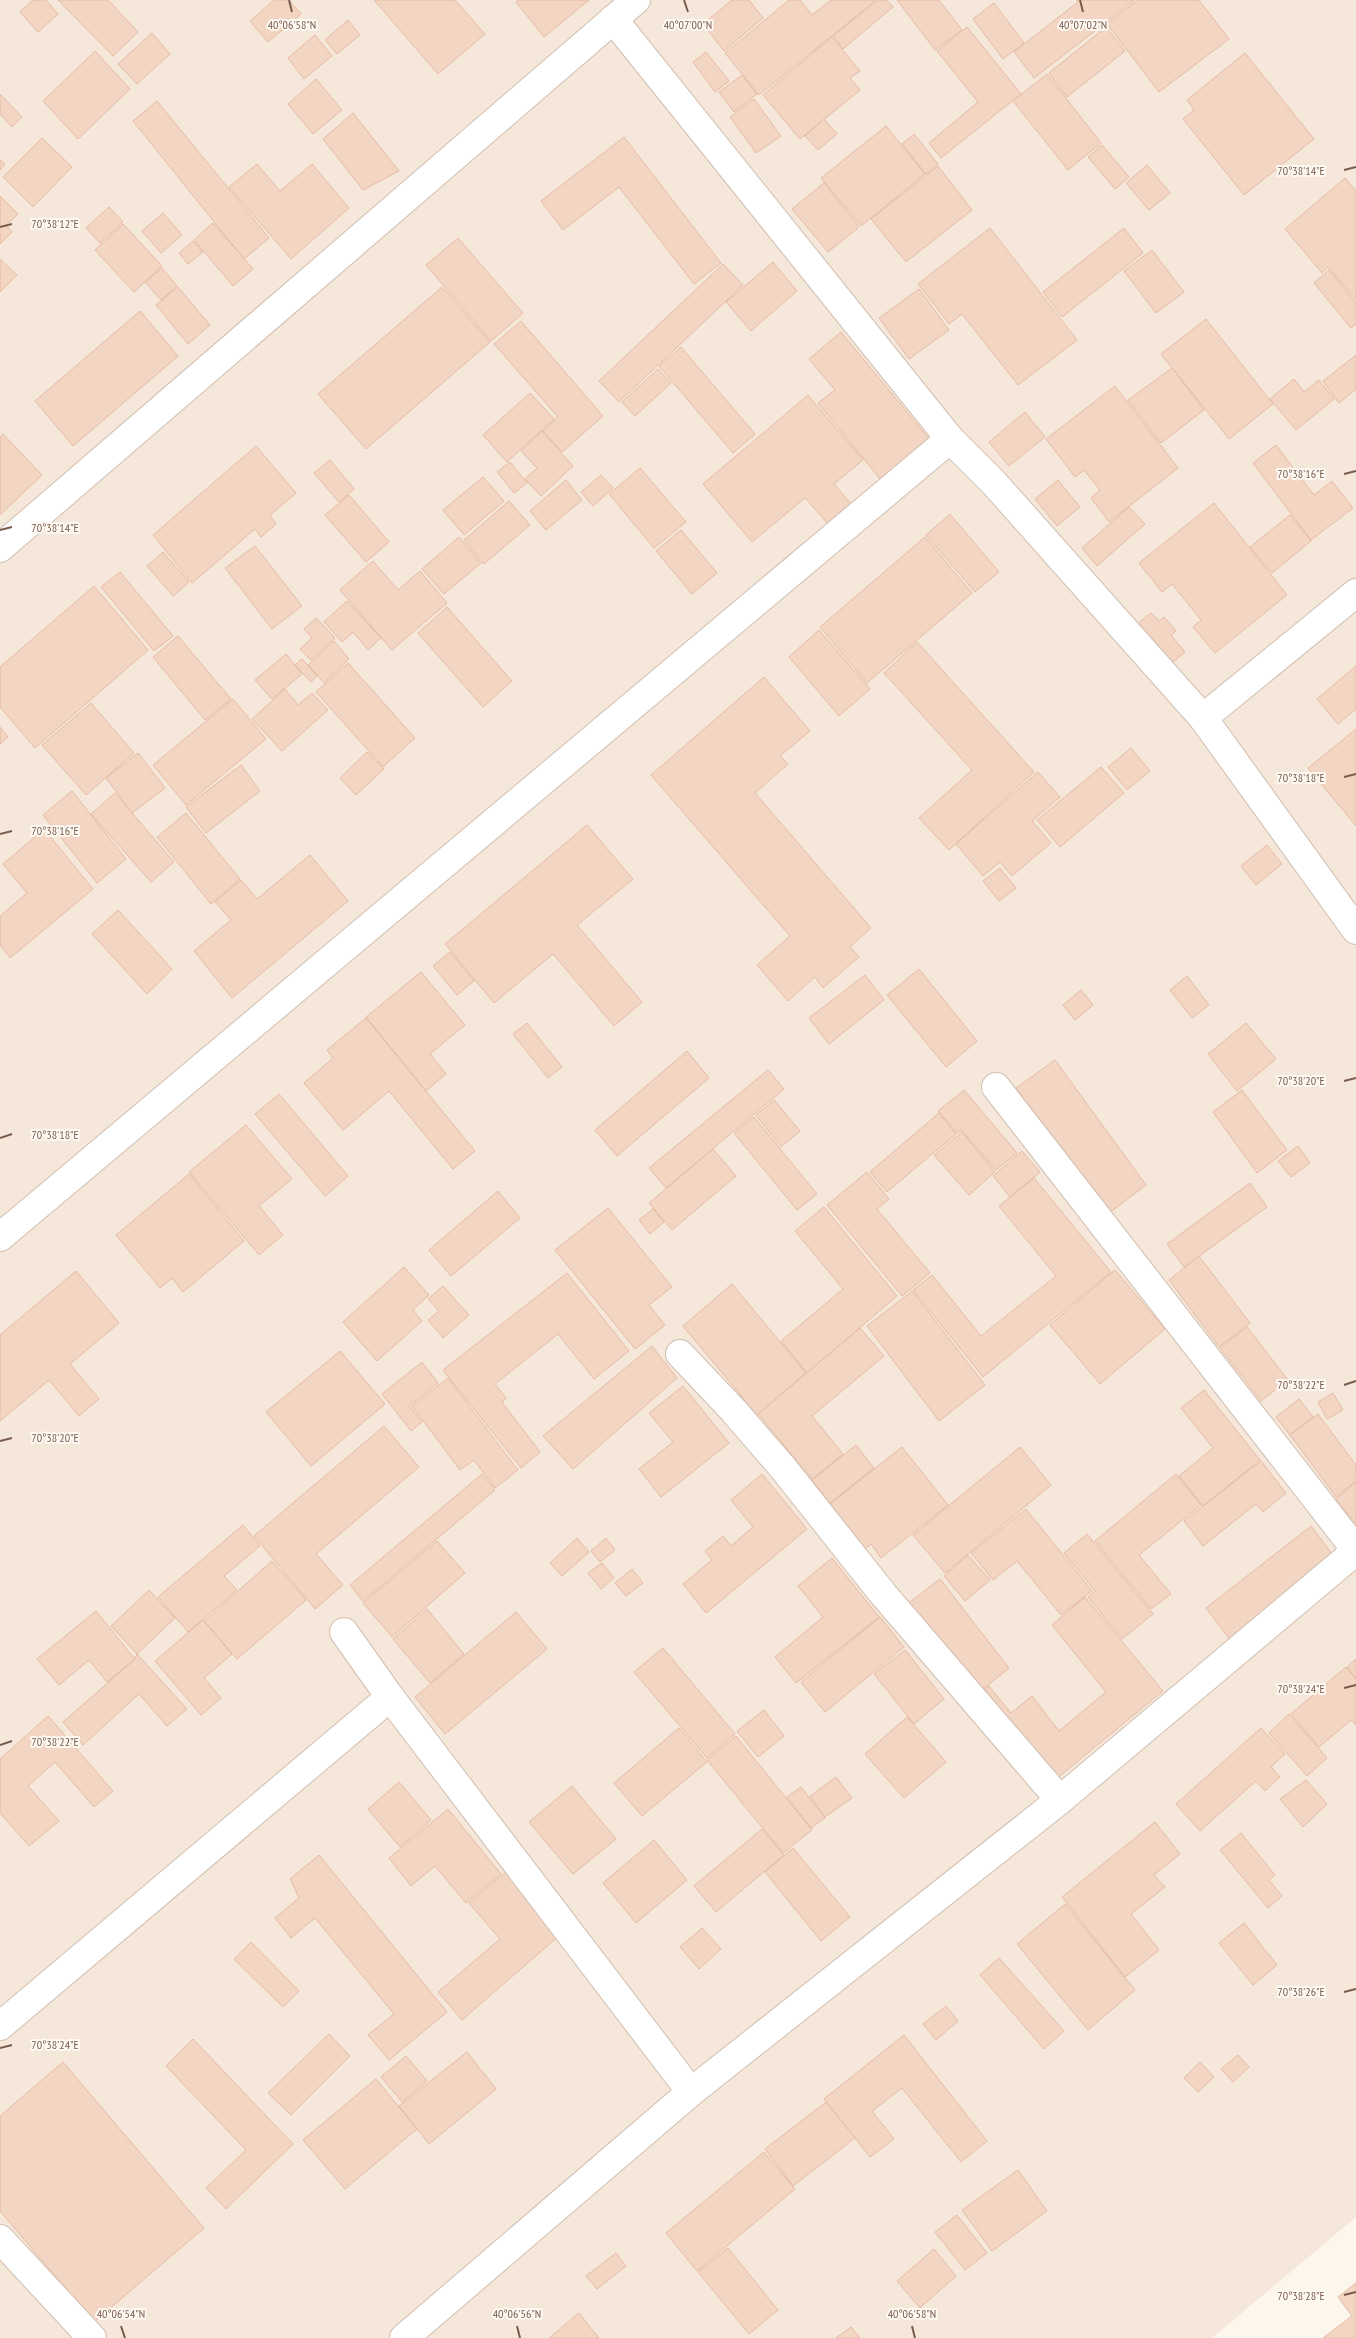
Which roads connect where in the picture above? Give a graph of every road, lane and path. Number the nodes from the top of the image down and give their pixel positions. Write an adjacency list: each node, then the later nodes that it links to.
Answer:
1 (636, 0): 2 (street)
2 (613, 19): 3 (street); 4 (street)
3 (950, 439): 6 (street); 9 (street)
4 (0, 548)
5 (1356, 593): 6 (street)
6 (1203, 718): 7 (street)
7 (1356, 930)
8 (996, 1088): 11 (street)
9 (0, 1237)
10 (680, 1354): 14 (street)
11 (1356, 1551): 14 (street)
12 (344, 1632): 13 (street)
13 (390, 1697): 15 (street); 16 (street)
14 (1060, 1800): 16 (street)
15 (0, 2026)
16 (691, 2092): 19 (street)
17 (0, 2239): 18 (street)
18 (92, 2338)
19 (404, 2338)

